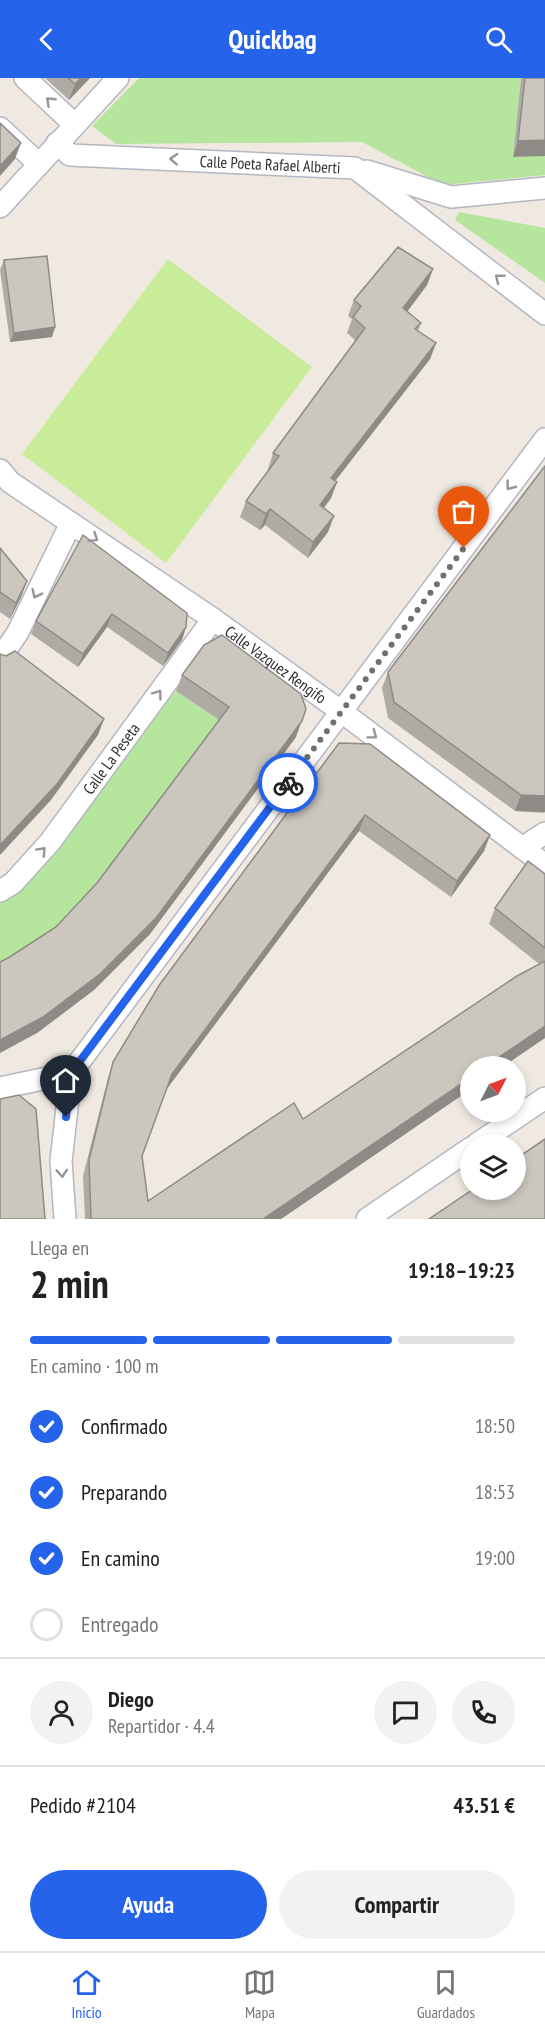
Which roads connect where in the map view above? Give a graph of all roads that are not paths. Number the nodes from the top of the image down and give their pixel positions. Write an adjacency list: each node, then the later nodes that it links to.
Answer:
1 (25, 78): 3 (street, one-way to 1)
2 (118, 78): 3 (street)
3 (74, 124): 5 (street)
4 (0, 128): 6 (street)
5 (57, 143): 6 (street); 7 (street, Calle Poeta Rafael Alberti, one-way to 5)
6 (39, 164): 9 (street)
7 (355, 168): 8 (street); 10 (street, Calle Poeta Rafael Alberti, one-way to 7)
8 (545, 188)
9 (0, 207)
10 (545, 314)
11 (545, 439): 16 (street, one-way to 16)
12 (3, 482): 13 (street, Calle Vazquez Rengifo)
13 (71, 523): 14 (street, Calle Vazquez Rengifo, one-way to 14); 15 (street, one-way to 15)
14 (213, 620): 16 (street, Calle Vazquez Rengifo); 20 (street, Calle La Peseta, one-way to 14)
15 (0, 659)
16 (342, 712): 18 (street, Calle Vazquez Rengifo, one-way to 18); 21 (street)
17 (545, 833): 18 (street)
18 (522, 848): 19 (street, Calle Vazquez Rengifo)
19 (545, 865)
20 (0, 891)
21 (71, 1073): 22 (street); 26 (street, one-way to 26)
22 (0, 1088)
23 (545, 1098): 24 (street)
24 (492, 1134)
25 (460, 1156): 27 (street)
26 (65, 1219)
27 (367, 1219)

